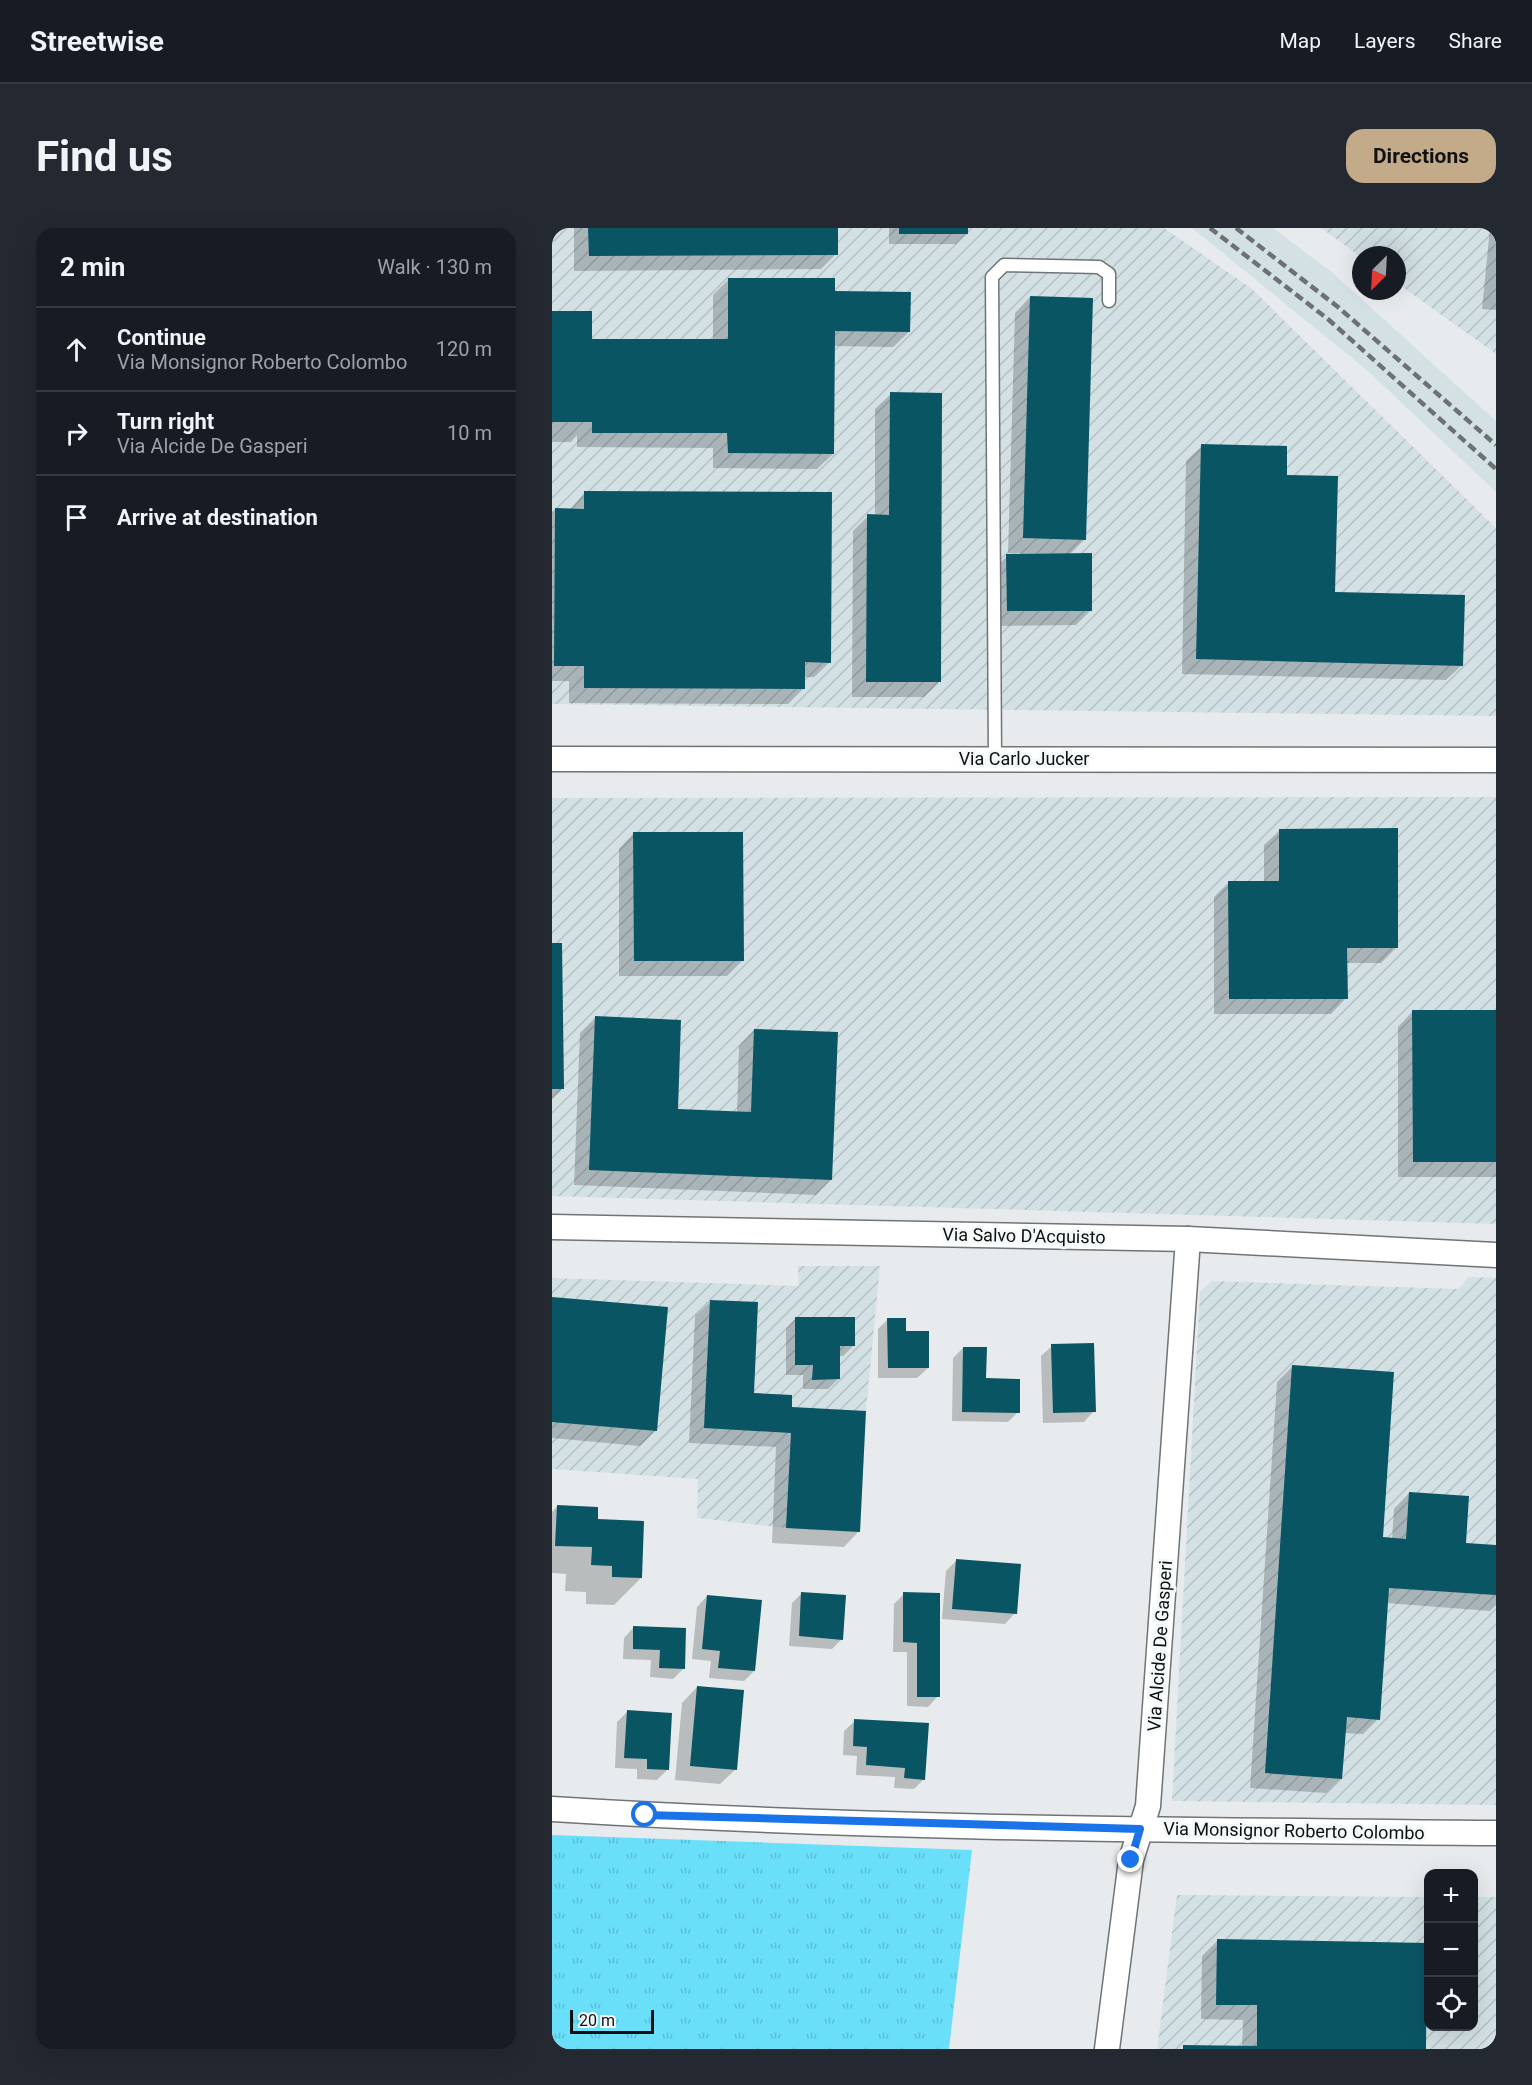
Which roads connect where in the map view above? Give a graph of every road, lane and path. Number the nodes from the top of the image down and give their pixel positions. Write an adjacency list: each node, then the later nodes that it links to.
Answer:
1 (1109, 301): 3 (lane)
2 (552, 759): 3 (street, Via Carlo Jucker)
3 (995, 759): 4 (street, Via Carlo Jucker)
4 (1496, 760)
5 (552, 1227): 6 (street, Via Salvo D'Acquisto)
6 (1188, 1239): 7 (street, Via Salvo D'Acquisto); 9 (street, Via Alcide De Gasperi)
7 (1496, 1255)
8 (552, 1809): 9 (street, Via Monsignor Roberto Colombo)
9 (1140, 1829): 10 (street, Via Monsignor Roberto Colombo); 11 (street, Via Alcide De Gasperi)
10 (1496, 1833)
11 (1107, 2049)

